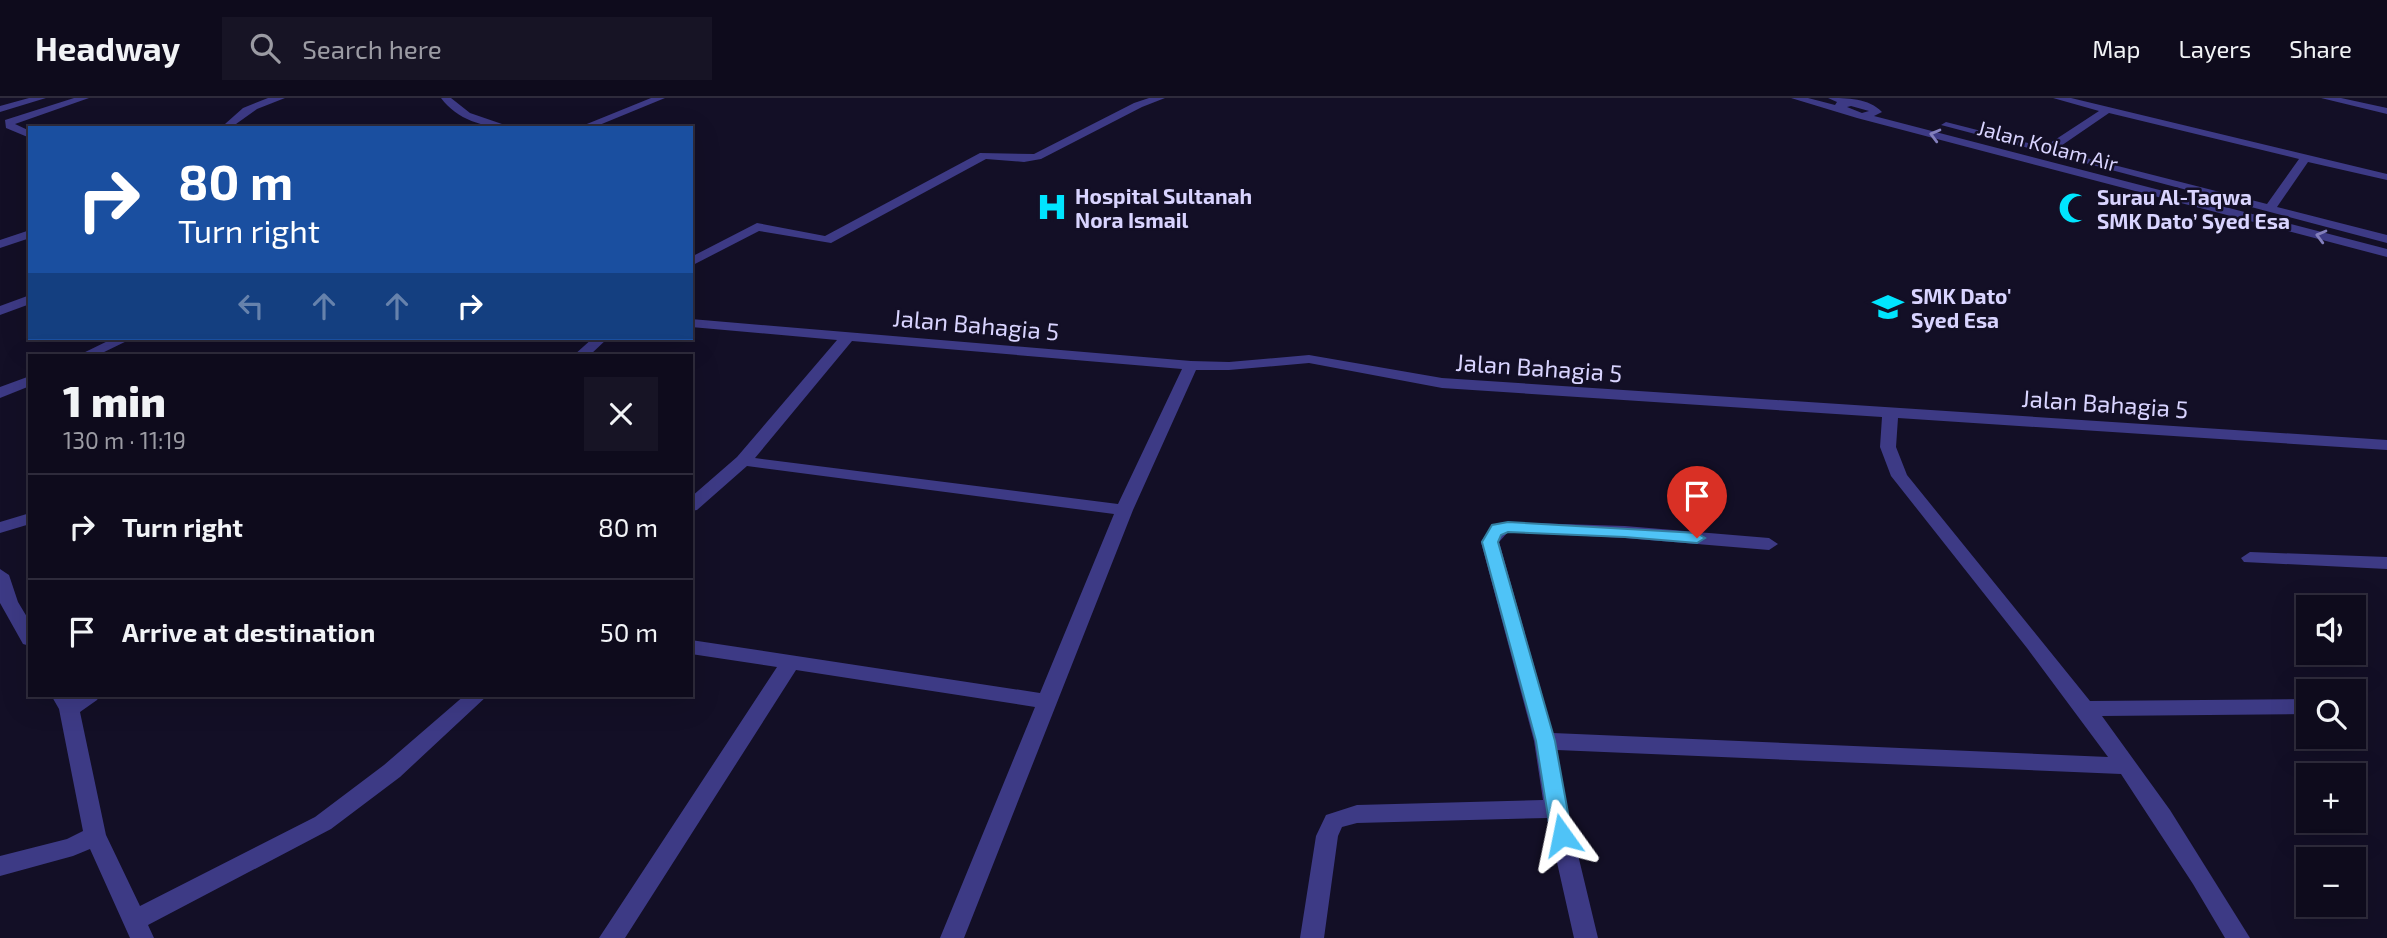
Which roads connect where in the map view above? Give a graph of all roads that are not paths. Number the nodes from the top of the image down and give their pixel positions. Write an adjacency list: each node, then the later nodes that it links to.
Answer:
1 (41, 98): 13 (street)
2 (84, 98): 20 (street)
3 (280, 98): 17 (street)
4 (446, 98): 18 (street)
5 (660, 98): 19 (street)
6 (1160, 98): 29 (street)
7 (1796, 98): 14 (street)
8 (1833, 98): 11 (street)
9 (2058, 98): 15 (street)
10 (2326, 98): 16 (street)
11 (1851, 103): 12 (street); 14 (street)
12 (1868, 106): 14 (street); 21 (street, Jalan Kolam Air); 28 (street, Jalan Kolam Air, one-way to 12)
13 (0, 110)
14 (1841, 110)
15 (2107, 110): 21 (street); 22 (street)
16 (2387, 111)
17 (232, 126)
18 (502, 126)
19 (587, 126)
20 (28, 134)
21 (2047, 150): 24 (street, Jalan Kolam Air)
22 (2306, 157): 23 (street); 24 (street)
23 (2387, 177)
24 (2270, 208): 26 (street, Jalan Kolam Air)
25 (28, 235): 27 (street)
26 (2387, 239)
27 (0, 244)
28 (2387, 253)
29 (693, 261)
30 (28, 300): 31 (street)
31 (0, 311)
32 (693, 323): 33 (street, Jalan Bahagia 5)
33 (848, 336): 38 (street, Jalan Bahagia 5); 43 (street)
34 (121, 340): 36 (street)
35 (599, 340): 37 (street)
36 (88, 354)
37 (582, 354)
38 (1191, 365): 41 (street, Jalan Bahagia 5); 45 (street)
39 (28, 381): 40 (street)
40 (0, 393)
41 (1890, 412): 42 (street, Jalan Bahagia 5); 61 (street)
42 (2387, 445)
43 (743, 461): 44 (street); 45 (street)
44 (693, 504)
45 (1124, 510): 58 (street)
46 (28, 519): 47 (street)
47 (0, 528)
48 (1769, 544): 62 (street)
49 (2250, 558): 50 (street)
50 (2387, 563)
51 (0, 575): 52 (street)
52 (5, 603): 53 (street)
53 (28, 636)
54 (693, 647): 55 (street)
55 (790, 663): 58 (street); 68 (street)
56 (83, 697): 59 (street)
57 (476, 697): 67 (street)
58 (1046, 701): 69 (street)
59 (65, 702): 65 (street)
60 (2296, 706): 61 (street)
61 (2086, 709): 63 (street)
62 (1545, 741): 63 (street); 64 (street)
63 (2126, 766): 72 (street)
64 (1556, 809): 70 (street); 71 (street)
65 (95, 835): 66 (street); 67 (street)
66 (0, 866)
67 (139, 929)
68 (611, 938)
69 (951, 938)
70 (1312, 938)
71 (1586, 938)
72 (2238, 938)

